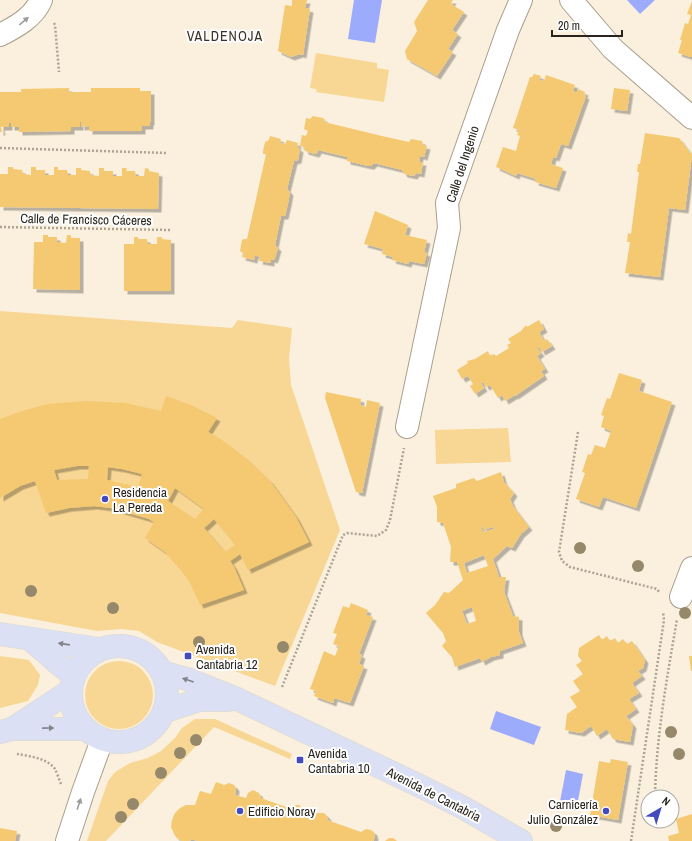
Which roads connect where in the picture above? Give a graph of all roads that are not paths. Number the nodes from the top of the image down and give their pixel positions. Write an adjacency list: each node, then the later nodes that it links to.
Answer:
1 (41, 0): 4 (street, one-way to 1)
2 (521, 0): 6 (street, Calle del Ingenio)
3 (571, 0): 5 (street)
4 (0, 35)
5 (692, 118)
6 (407, 427)
7 (692, 568): 8 (street)
8 (671, 596)
9 (0, 634): 10 (main road)
10 (30, 639): 11 (main road, one-way to 10); 13 (main road)
11 (99, 649): 12 (main road); 13 (main road)
12 (162, 672): 14 (main road, Avenida de Cantabria, one-way to 12); 15 (main road)
13 (72, 683): 16 (main road); 17 (main road)
14 (237, 699): 15 (main road, Avenida de Cantabria); 19 (main road, Avenida de Cantabria)
15 (165, 711): 17 (main road)
16 (6, 730): 17 (main road, one-way to 17)
17 (93, 734): 18 (street, one-way to 17)
18 (67, 841)
19 (521, 841)

